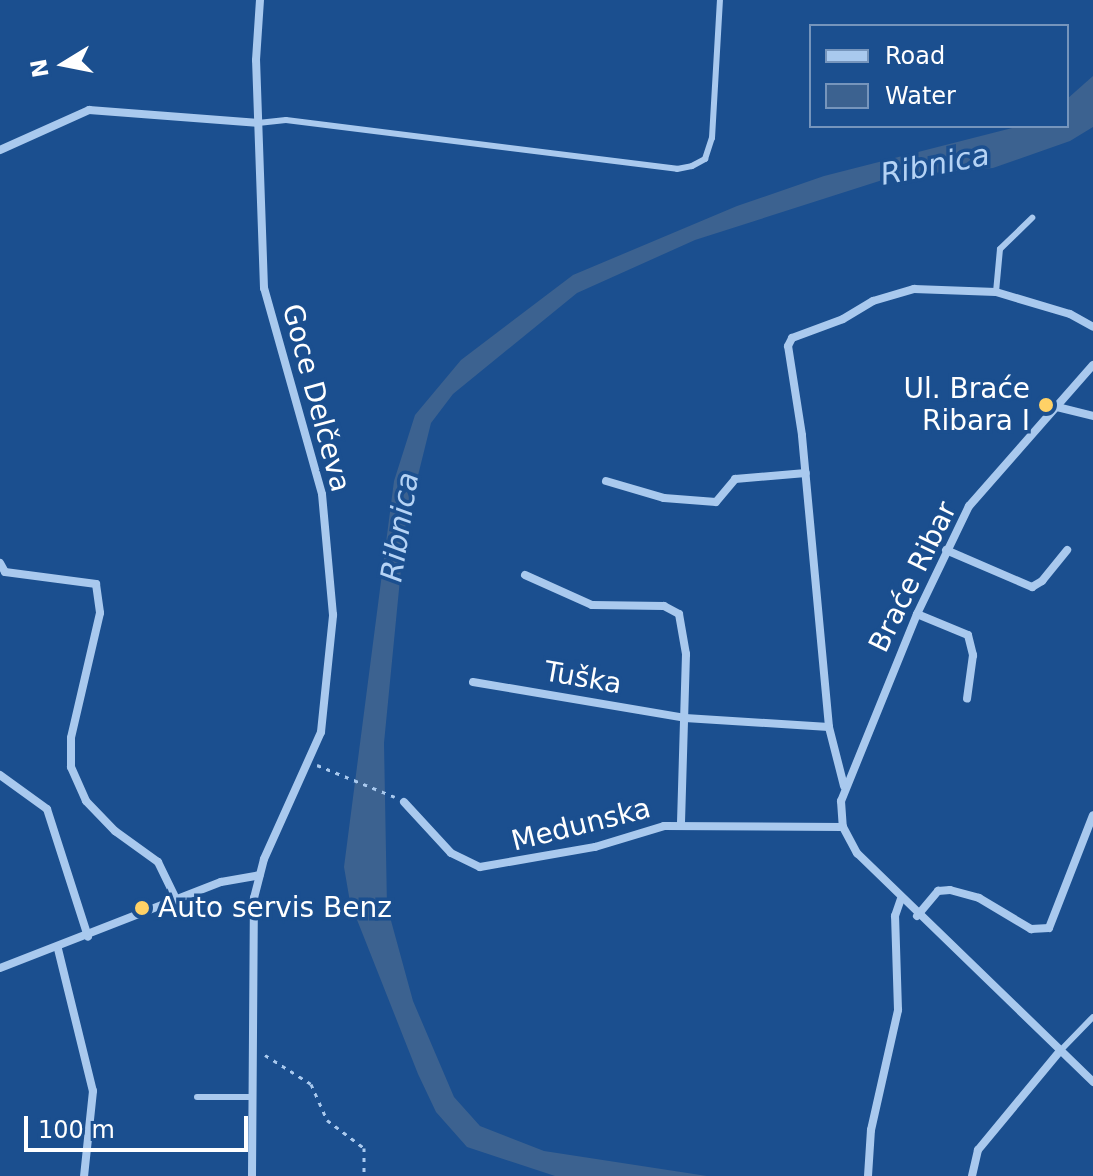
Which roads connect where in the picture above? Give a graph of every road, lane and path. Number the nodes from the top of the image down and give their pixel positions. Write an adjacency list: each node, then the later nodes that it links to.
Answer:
1 (260, 0): 3 (street, Goce Delčeva)
2 (720, 0): 3 (lane)
3 (258, 123): 4 (street); 22 (street, Goce Delčeva)
4 (0, 150)
5 (1032, 218): 6 (lane)
6 (996, 292): 7 (street); 11 (street)
7 (1093, 327)
8 (1093, 365): 9 (street, Braće Ribar)
9 (1057, 407): 10 (street); 13 (street, Braće Ribar)
10 (1093, 416)
11 (806, 473): 12 (street); 21 (street)
12 (606, 481)
13 (946, 550): 14 (street); 17 (street, Braće Ribar)
14 (1067, 550)
15 (2, 568): 32 (street)
16 (525, 575): 20 (street)
17 (917, 614): 19 (street); 24 (street, Braće Ribar)
18 (473, 682): 20 (street, Tuška)
19 (967, 699)
20 (685, 718): 21 (street, Tuška); 28 (street)
21 (829, 727): 24 (street)
22 (309, 762): 25 (path); 30 (street, Goce Delčeva)
23 (0, 775): 34 (street)
24 (844, 786): 29 (street, Braće Ribar)
25 (391, 795)
26 (404, 802): 28 (street, Medunska)
27 (1093, 815): 33 (street)
28 (681, 826): 29 (street, Medunska)
29 (843, 827): 31 (street, Braće Ribar)
30 (259, 875): 32 (street); 38 (street, Goce Delčeva)
31 (901, 899): 33 (street, Braće Ribar); 46 (street)
32 (177, 901): 34 (street)
33 (917, 916): 39 (street, Braće Ribar)
34 (88, 937): 35 (street)
35 (58, 949): 36 (street); 43 (street)
36 (0, 968)
37 (1093, 1017): 39 (lane)
38 (249, 1045): 42 (street, Goce Delčeva); 45 (path)
39 (1060, 1051): 40 (street, Braće Ribar); 47 (street)
40 (1093, 1082)
41 (197, 1097): 42 (lane)
42 (250, 1097): 44 (street, Goce Delčeva)
43 (84, 1176)
44 (252, 1176)
45 (364, 1176)
46 (868, 1176)
47 (972, 1176)

